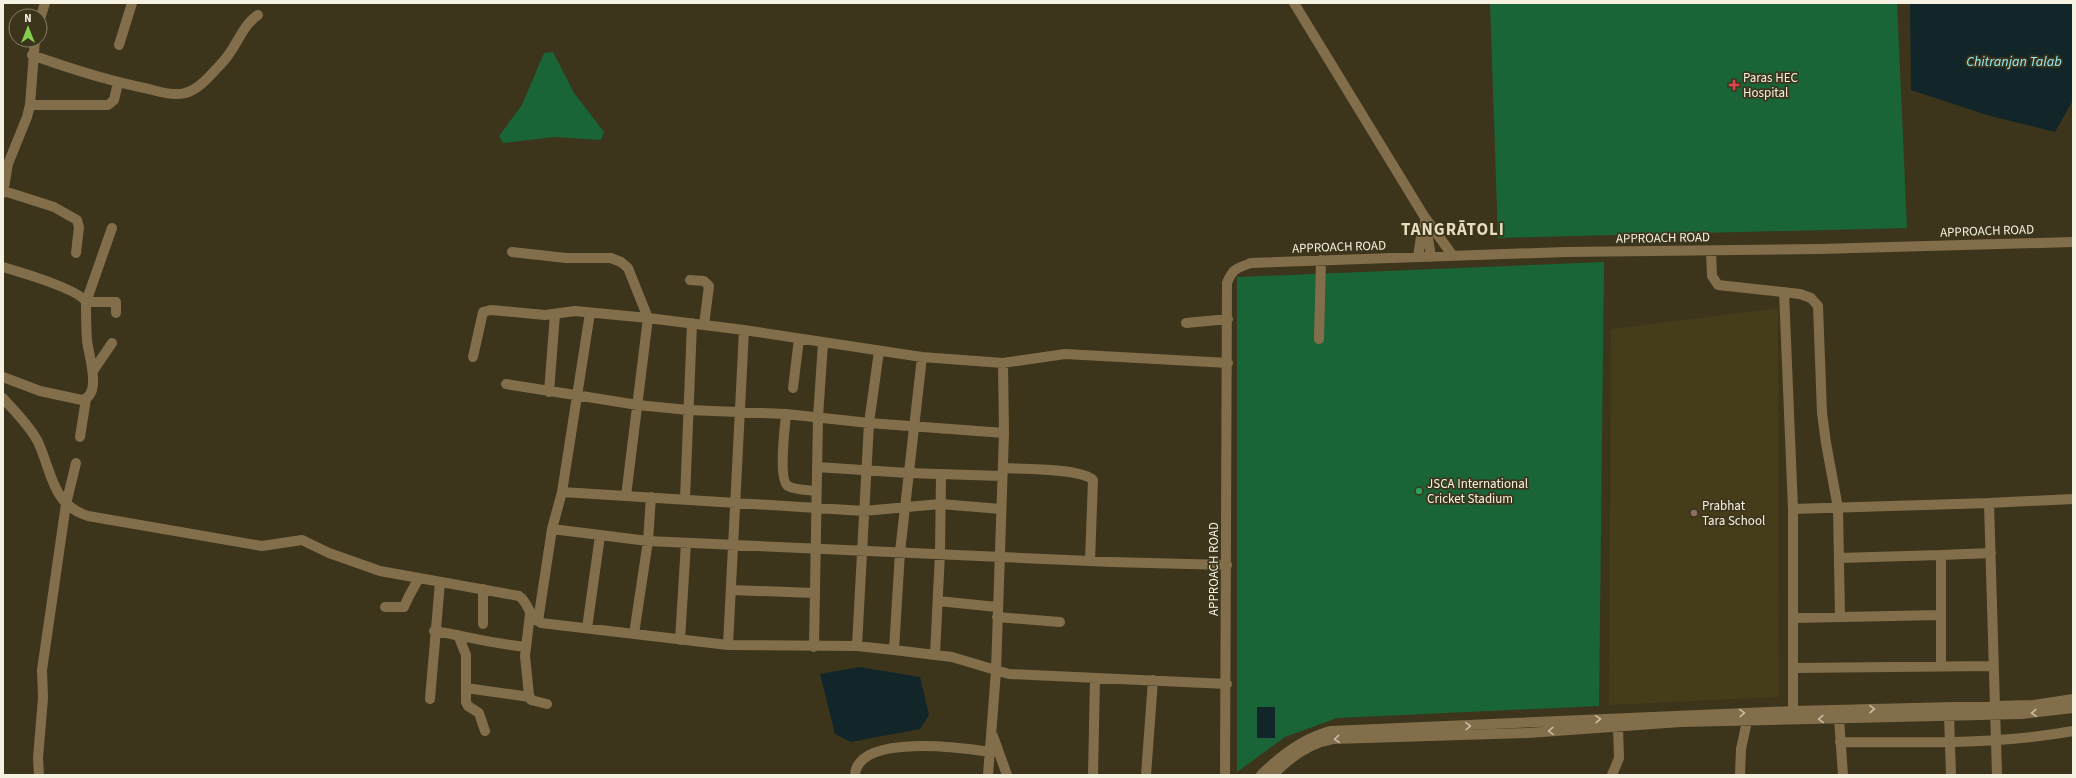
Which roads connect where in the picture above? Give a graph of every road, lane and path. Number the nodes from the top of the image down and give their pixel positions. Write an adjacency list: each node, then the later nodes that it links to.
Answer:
1 (132, 3): 4 (street)
2 (1294, 3): 11 (street)
3 (258, 15): 7 (street)
4 (119, 45)
5 (33, 48): 6 (street)
6 (32, 55): 7 (street); 8 (street)
7 (118, 83): 8 (street)
8 (30, 104): 9 (street)
9 (5, 169): 10 (street)
10 (3, 192): 16 (street)
11 (1425, 219): 17 (street); 18 (street); 19 (street)
12 (112, 228): 24 (street)
13 (2073, 242): 14 (street, APPROACH ROAD)
14 (1711, 251): 17 (street, APPROACH ROAD); 23 (street)
15 (512, 252): 28 (street)
16 (76, 253)
17 (1456, 256): 19 (street, APPROACH ROAD)
18 (1418, 257): 19 (street, APPROACH ROAD); 20 (street, APPROACH ROAD)
19 (1431, 257)
20 (1320, 260): 29 (street, APPROACH ROAD); 35 (street)
21 (3, 267): 24 (street)
22 (690, 280): 32 (street)
23 (1784, 292): 78 (street); 80 (street)
24 (86, 302): 26 (street); 43 (street)
25 (590, 312): 27 (street); 28 (street); 48 (street)
26 (116, 313)
27 (555, 314): 39 (street); 47 (street)
28 (648, 318): 30 (street); 51 (street)
29 (1228, 320): 31 (street); 42 (street, APPROACH ROAD)
30 (692, 323): 32 (street); 52 (street)
31 (1186, 323)
32 (704, 325): 33 (street)
33 (744, 330): 34 (street); 53 (street)
34 (799, 339): 37 (street); 46 (street)
35 (1319, 339)
36 (112, 343): 43 (street)
37 (823, 343): 38 (street); 55 (street)
38 (879, 351): 40 (street); 56 (street)
39 (473, 357)
40 (922, 357): 41 (street); 57 (street)
41 (1003, 363): 42 (street); 58 (street)
42 (1228, 363): 96 (street, APPROACH ROAD)
43 (92, 371): 50 (street)
44 (3, 377): 50 (street)
45 (506, 384): 47 (street)
46 (793, 388)
47 (549, 392): 48 (street)
48 (578, 396): 51 (street); 67 (street)
49 (3, 398): 74 (street)
50 (86, 399): 59 (street)
51 (638, 405): 52 (street); 68 (street)
52 (688, 410): 53 (street); 70 (street)
53 (741, 412): 54 (street); 72 (street)
54 (786, 414): 55 (street); 66 (street)
55 (818, 417): 56 (street); 61 (street)
56 (869, 423): 57 (street); 62 (street)
57 (914, 427): 58 (street); 64 (street)
58 (1004, 433): 63 (street)
59 (80, 437)
60 (76, 463): 74 (street)
61 (817, 467): 62 (street); 66 (street)
62 (867, 470): 64 (street); 81 (street)
63 (1003, 472): 65 (street); 79 (street); 95 (street)
64 (908, 473): 65 (street); 76 (street)
65 (940, 474): 75 (street)
66 (816, 491): 77 (street)
67 (562, 492): 68 (street); 82 (street)
68 (626, 496): 69 (street)
69 (651, 497): 70 (street); 84 (street)
70 (685, 499): 72 (street)
71 (2073, 499): 73 (street)
72 (735, 501): 77 (street); 86 (street)
73 (1989, 503): 78 (street); 91 (street)
74 (66, 504): 97 (street); 149 (street)
75 (940, 504): 76 (street); 79 (street); 90 (street)
76 (905, 506): 81 (street); 89 (street)
77 (816, 507): 81 (street); 87 (street)
78 (1838, 508): 80 (street); 94 (street)
79 (1001, 509): 93 (street)
80 (1793, 509): 108 (street)
81 (864, 511): 88 (street)
82 (552, 529): 83 (street); 109 (street)
83 (600, 536): 84 (street); 112 (street)
84 (648, 541): 85 (street); 114 (street)
85 (686, 543): 86 (street); 116 (street)
86 (733, 545): 87 (street); 100 (street)
87 (815, 550): 88 (street); 101 (street)
88 (863, 551): 89 (street); 118 (street)
89 (900, 552): 90 (street); 121 (street)
90 (940, 553): 93 (street); 102 (street)
91 (1990, 553): 92 (street); 123 (street)
92 (1941, 555): 94 (street); 106 (street)
93 (998, 556): 95 (street); 104 (street)
94 (1840, 558): 107 (street)
95 (1090, 560): 96 (street)
96 (1227, 565): 129 (street, APPROACH ROAD)
97 (419, 578): 98 (street); 103 (street)
98 (440, 582): 99 (street); 113 (street)
99 (483, 589): 105 (street); 111 (street)
100 (730, 590): 101 (street); 117 (street)
101 (814, 593): 120 (street)
102 (938, 601): 104 (street); 122 (street)
103 (385, 607)
104 (997, 612): 110 (street); 126 (street)
105 (530, 614): 109 (street); 119 (street)
106 (1941, 615): 107 (street); 124 (street)
107 (1840, 617): 108 (street)
108 (1793, 618): 125 (street)
109 (538, 621): 112 (street)
110 (1060, 622)
111 (483, 624)
112 (587, 628): 114 (street)
113 (434, 632): 115 (street); 132 (street)
114 (634, 634): 116 (street)
115 (458, 635): 119 (street); 130 (street)
116 (680, 640): 117 (street)
117 (728, 645): 120 (street)
118 (857, 646): 120 (street); 121 (street)
119 (526, 647): 131 (street)
120 (814, 647)
121 (894, 650): 122 (street)
122 (935, 655): 126 (street)
123 (1993, 666): 124 (street); 136 (street)
124 (1941, 667): 125 (street)
125 (1793, 668): 138 (street)
126 (996, 671): 127 (street); 144 (street)
127 (1095, 678): 128 (street); 153 (street)
128 (1153, 680): 129 (street); 154 (street)
129 (1227, 684): 155 (street, APPROACH ROAD)
130 (466, 688): 131 (street); 142 (street)
131 (530, 697): 134 (street)
132 (430, 699)
133 (2073, 699): 136 (street)
134 (547, 704)
135 (2073, 708): 136 (street, one-way to 136)
136 (1994, 710): 137 (street); 138 (street, one-way to 136); 146 (street)
137 (1949, 714): 139 (street); 147 (street)
138 (1793, 715): 139 (street, one-way to 138); 140 (street); 156 (street, one-way to 138)
139 (1840, 718): 145 (street)
140 (1747, 721): 141 (street); 159 (street)
141 (1618, 726): 157 (street, one-way to 157); 158 (street)
142 (486, 731)
143 (2073, 731): 146 (street)
144 (991, 732): 148 (street); 152 (street)
145 (1840, 742): 147 (street); 160 (street)
146 (1996, 742): 147 (street); 162 (street)
147 (1950, 743): 161 (street)
148 (990, 752): 150 (street); 151 (street)
149 (39, 775)
150 (855, 775)
151 (988, 775)
152 (1006, 775)
153 (1093, 775)
154 (1146, 775)
155 (1225, 775)
156 (1261, 775)
157 (1272, 775)
158 (1612, 775)
159 (1740, 775)
160 (1843, 775)
161 (1952, 775)
162 (1997, 775)

